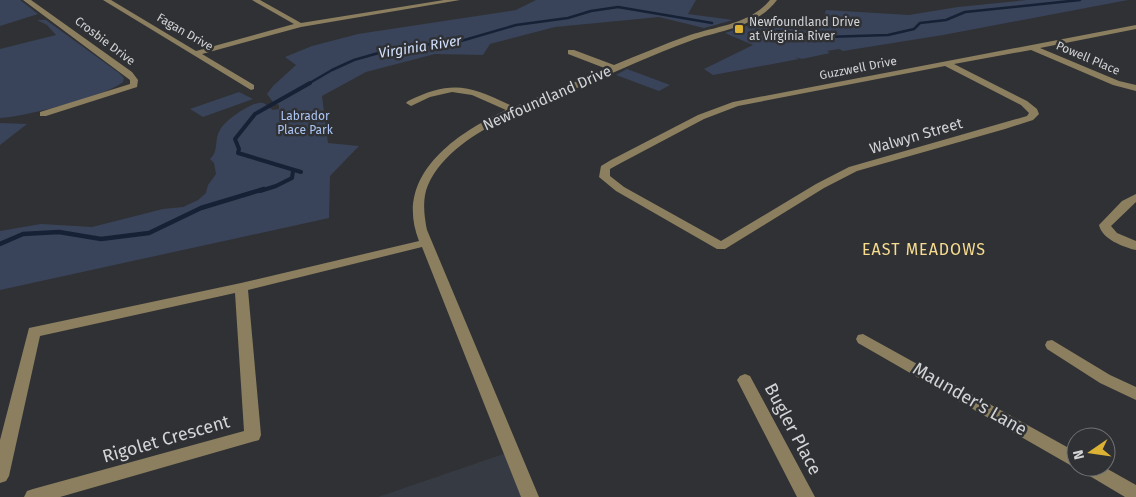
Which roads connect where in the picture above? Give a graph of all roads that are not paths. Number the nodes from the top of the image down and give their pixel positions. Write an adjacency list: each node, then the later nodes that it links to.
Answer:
1 (26, 0): 17 (street, Crosbie Drive)
2 (106, 0): 10 (street, Fagan Drive)
3 (255, 0): 6 (street)
4 (457, 0): 6 (street)
5 (774, 0): 12 (street, Newfoundland Drive)
6 (300, 25): 10 (street)
7 (1136, 27): 8 (street, Guzzwell Drive)
8 (1031, 47): 11 (street, Guzzwell Drive); 14 (street, Powell Place)
9 (571, 52): 12 (street)
10 (196, 53): 13 (street, Fagan Drive)
11 (947, 64): 20 (street, Walwyn Street); 20 (street, Guzzwell Drive)
12 (613, 68): 16 (street, Newfoundland Drive)
13 (251, 87)
14 (1136, 88)
15 (411, 103): 16 (street)
16 (515, 111): 19 (street, Newfoundland Drive)
17 (42, 114)
18 (1136, 196): 21 (street)
19 (425, 243): 22 (street); 32 (street, Newfoundland Drive)
20 (721, 246)
21 (1136, 246)
22 (241, 287): 28 (street); 31 (street, Rigolet Crescent)
23 (864, 339): 27 (street, Maunder's Lane)
24 (1052, 345): 26 (street)
25 (744, 380): 33 (street, Bugler Place)
26 (1136, 394)
27 (1066, 454)
28 (0, 476)
29 (1106, 477): 30 (street)
30 (1136, 494)
31 (32, 497)
32 (530, 497)
33 (806, 497)

